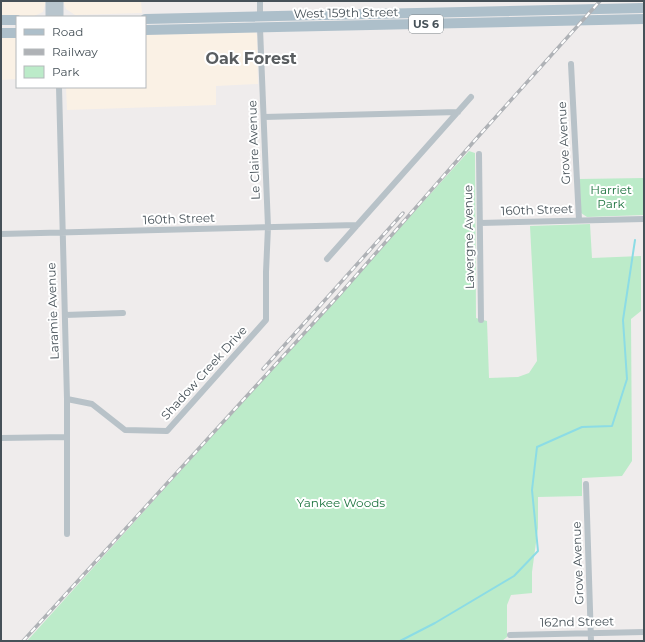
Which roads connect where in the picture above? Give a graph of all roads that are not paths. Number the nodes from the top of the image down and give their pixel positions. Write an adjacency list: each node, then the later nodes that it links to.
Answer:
1 (50, 1): 5 (street)
2 (59, 1): 6 (street)
3 (260, 1): 7 (street)
4 (644, 8): 7 (main road, West 159th Street / US 6)
5 (50, 16)
6 (59, 16)
7 (260, 17): 8 (main road, West 159th Street / US 6)
8 (146, 19)
9 (644, 19): 12 (main road, West 159th Street / US 6)
10 (1, 20): 11 (main road)
11 (16, 20)
12 (260, 28): 13 (main road, West 159th Street / US 6); 20 (street, Le Claire Avenue)
13 (146, 30)
14 (1, 33): 15 (main road)
15 (16, 33)
16 (571, 64): 23 (street, Grove Avenue)
17 (59, 88): 27 (street, Laramie Avenue)
18 (471, 97): 19 (street)
19 (458, 112): 20 (street); 25 (street)
20 (264, 117): 26 (street, Le Claire Avenue)
21 (479, 154): 24 (street, Lavergne Avenue)
22 (644, 219): 23 (street, 160th Street)
23 (579, 220): 24 (street, 160th Street)
24 (480, 223): 33 (street, Lavergne Avenue)
25 (357, 225): 26 (street, 160th Street); 29 (street)
26 (268, 227): 27 (street, 160th Street); 30 (street, Le Claire Avenue)
27 (63, 232): 28 (street, 160th Street); 32 (street, Laramie Avenue)
28 (1, 234)
29 (327, 259)
30 (266, 272): 34 (street, Shadow Creek Drive)
31 (123, 313): 32 (street)
32 (65, 315): 34 (street, Laramie Avenue)
33 (481, 320)
34 (67, 399): 35 (street, Laramie Avenue)
35 (67, 437): 36 (street); 38 (street, Laramie Avenue)
36 (1, 438)
37 (586, 484): 40 (street, Grove Avenue)
38 (67, 534)
39 (644, 632): 40 (street, 162nd Street)
40 (591, 633): 41 (street, 162nd Street); 42 (street, Grove Avenue)
41 (510, 635)
42 (591, 641)

